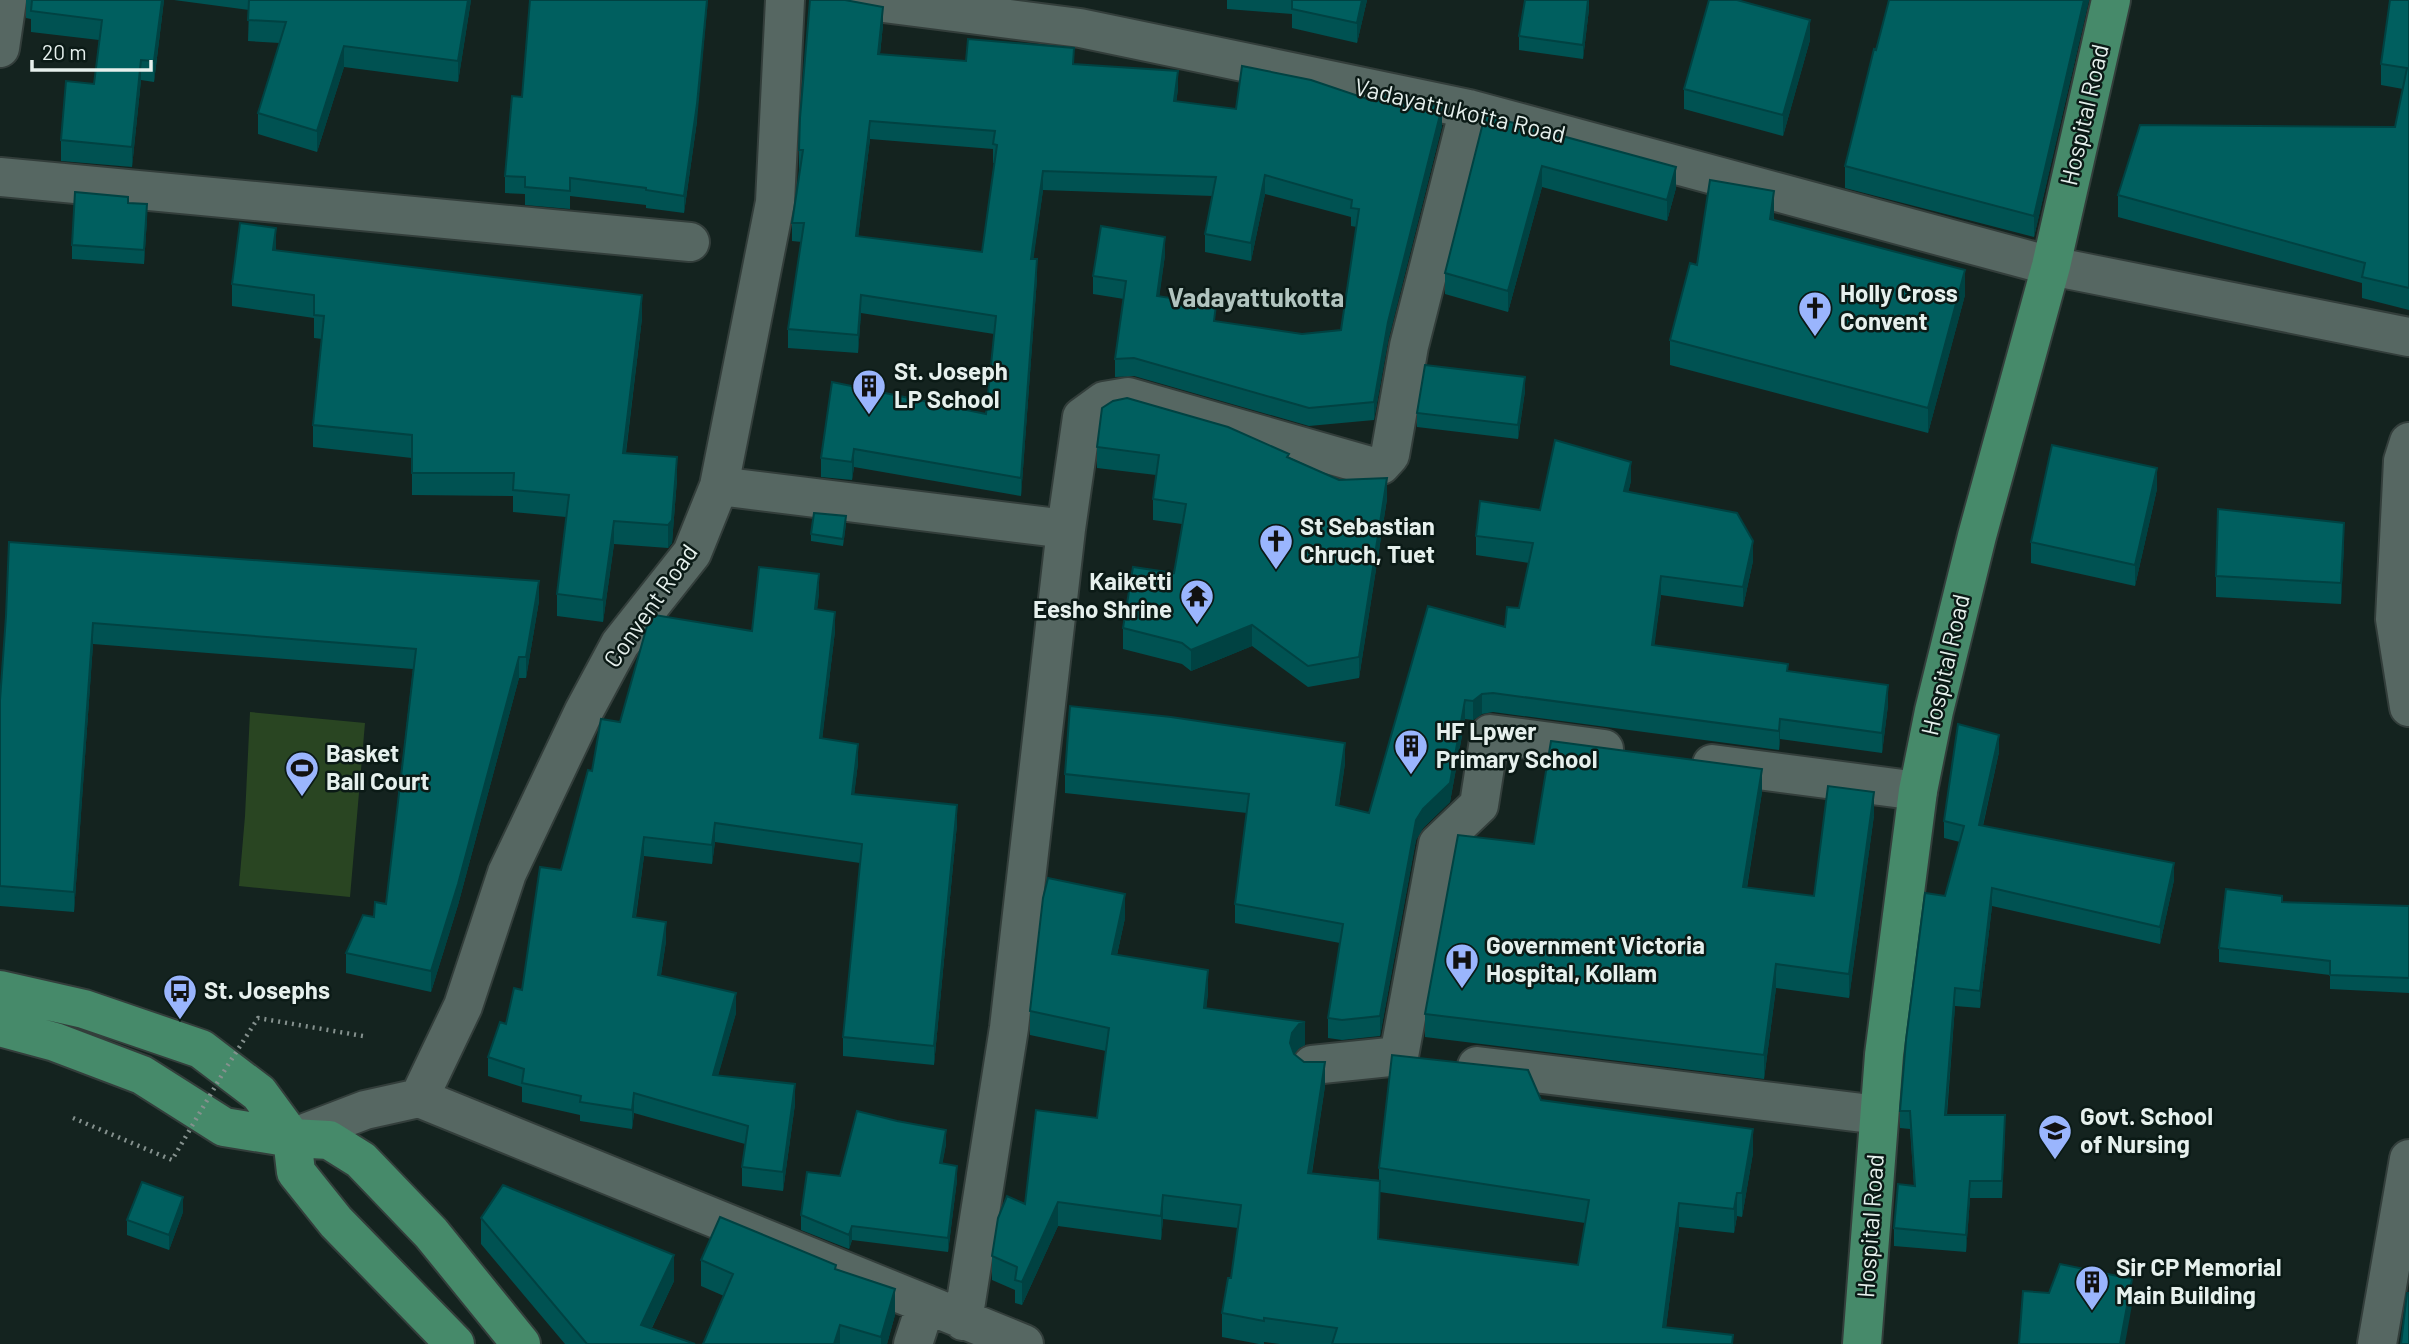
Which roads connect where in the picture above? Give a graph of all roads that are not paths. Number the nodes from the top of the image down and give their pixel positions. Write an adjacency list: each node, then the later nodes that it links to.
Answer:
1 (7, 0): 5 (street)
2 (785, 0): 12 (street, Convent Road)
3 (860, 0): 6 (street, Vadayattukotta Road)
4 (2111, 0): 9 (main road, Hospital Road)
5 (0, 48)
6 (1469, 109): 9 (street, Vadayattukotta Road); 13 (street)
7 (0, 177): 8 (street)
8 (690, 242)
9 (2051, 266): 10 (street, Vadayattukotta Road); 17 (main road, Hospital Road)
10 (2409, 337)
11 (2409, 442): 14 (street)
12 (719, 486): 13 (street); 22 (street, Convent Road)
13 (1066, 529): 28 (street)
14 (2409, 708)
15 (1642, 754): 20 (street)
16 (1683, 760): 17 (street)
17 (1918, 791): 23 (main road, Hospital Road)
18 (0, 990): 24 (main road)
19 (0, 1027): 24 (main road)
20 (1399, 1056): 21 (street); 23 (street)
21 (1311, 1065)
22 (419, 1098): 24 (street); 27 (street)
23 (1879, 1115): 33 (main road, Hospital Road)
24 (292, 1138): 29 (main road); 30 (main road)
25 (2409, 1158): 26 (street)
26 (2405, 1197): 34 (street)
27 (926, 1304): 28 (street); 31 (street)
28 (963, 1321): 32 (street)
29 (454, 1344)
30 (521, 1344)
31 (913, 1344)
32 (1024, 1344)
33 (1863, 1344)
34 (2377, 1344)

